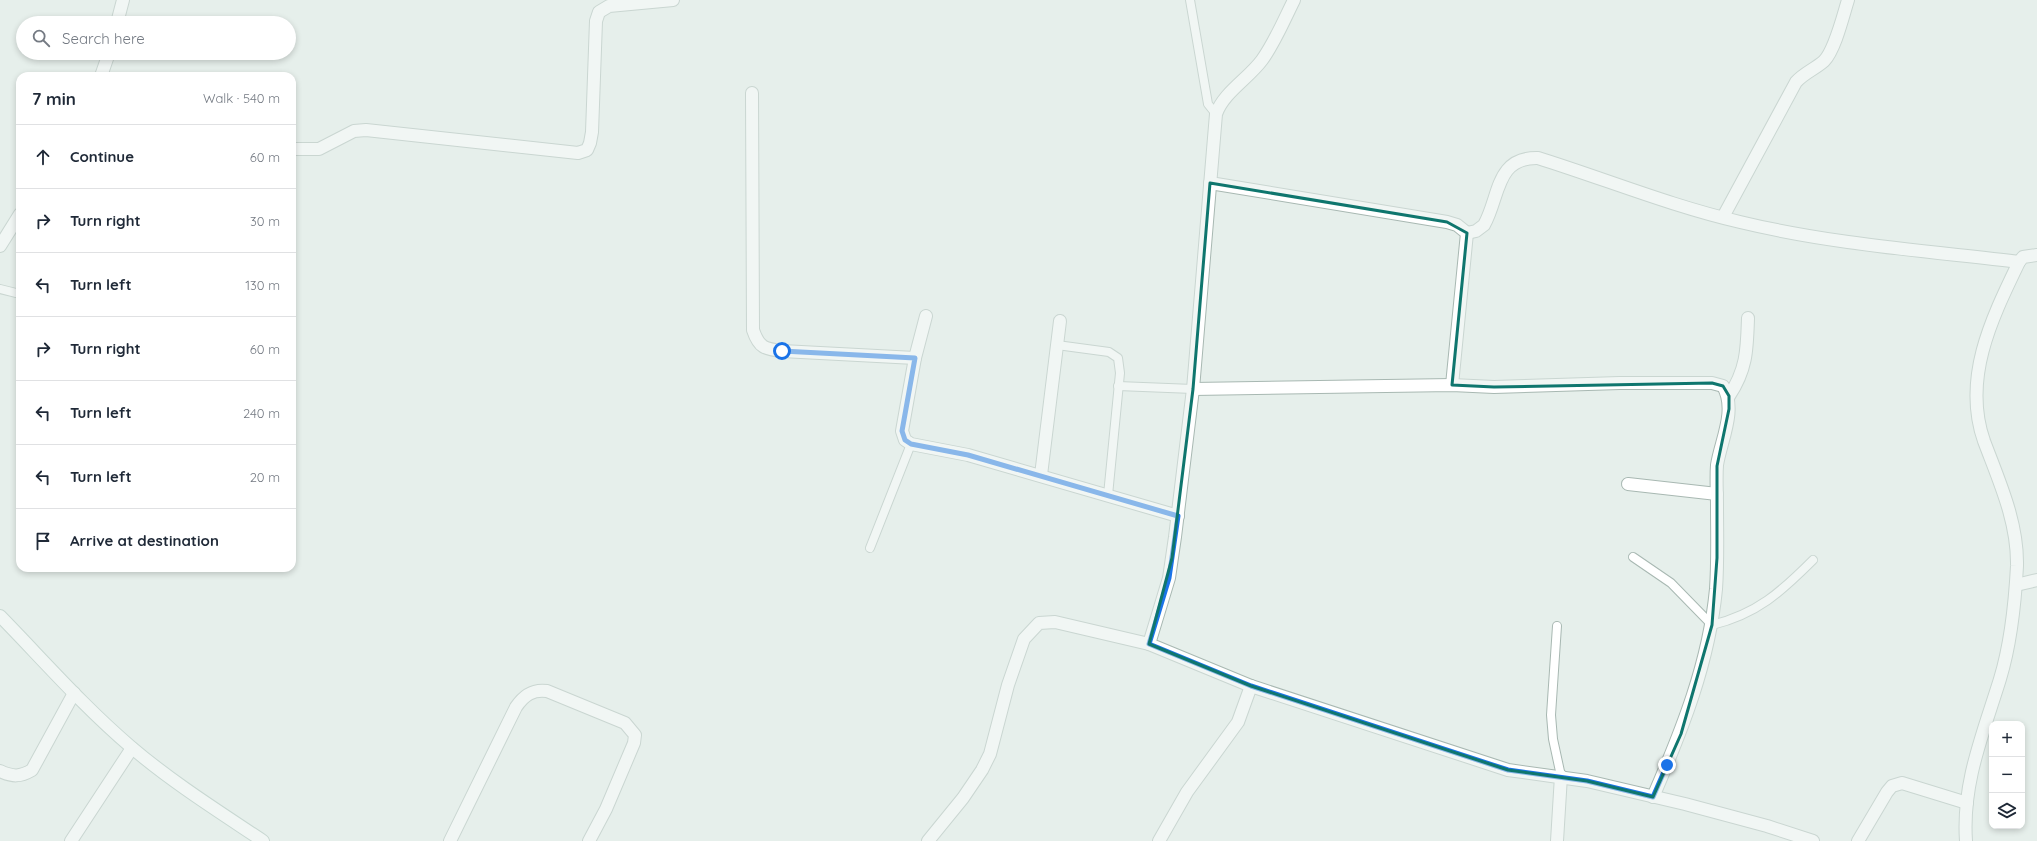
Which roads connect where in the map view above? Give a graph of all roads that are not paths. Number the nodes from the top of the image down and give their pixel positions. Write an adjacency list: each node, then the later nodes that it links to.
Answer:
1 (123, 0): 6 (street)
2 (673, 0): 11 (street)
3 (1190, 0): 10 (lane)
4 (1294, 0): 10 (street)
5 (1848, 0): 13 (street)
6 (119, 16)
7 (106, 60): 8 (street)
8 (102, 72)
9 (752, 93): 25 (street)
10 (1216, 114): 12 (street)
11 (296, 149)
12 (1210, 183): 15 (street); 28 (street)
13 (1723, 217): 15 (street); 18 (street)
14 (16, 220): 16 (street)
15 (1468, 233): 26 (street)
16 (0, 246)
17 (2037, 255): 18 (street)
18 (2019, 262): 40 (street)
19 (0, 289): 20 (lane)
20 (16, 293)
21 (926, 316): 25 (street)
22 (1748, 318): 29 (street)
23 (1060, 321): 24 (street)
24 (1057, 345): 27 (lane); 31 (street)
25 (915, 358): 30 (street)
26 (1452, 385): 28 (street); 29 (street)
27 (1118, 386): 28 (lane); 34 (lane)
28 (1193, 389): 35 (street)
29 (1729, 396): 33 (street)
30 (911, 444): 31 (street); 36 (lane)
31 (1041, 475): 34 (street)
32 (1628, 484): 33 (street)
33 (1717, 494): 42 (street)
34 (1108, 495): 35 (street)
35 (1178, 516): 44 (street)
36 (870, 548)
37 (1633, 556): 42 (lane)
38 (1813, 560): 42 (lane)
39 (2037, 580): 40 (street)
40 (2016, 585): 51 (street)
41 (0, 616): 46 (street)
42 (1712, 625): 50 (street)
43 (1557, 626): 49 (lane)
44 (1149, 644): 45 (street); 57 (street)
45 (1251, 686): 49 (street); 52 (street)
46 (74, 693): 47 (street); 48 (street)
47 (132, 748): 53 (street); 54 (street)
48 (0, 771)
49 (1561, 776): 50 (street); 58 (street)
50 (1653, 797): 59 (street)
51 (1967, 803): 60 (street); 61 (street)
52 (1163, 839)
53 (72, 841)
54 (263, 841)
55 (450, 841): 56 (street)
56 (588, 841)
57 (928, 841)
58 (1557, 841)
59 (1813, 841)
60 (1858, 841)
61 (1966, 841)

